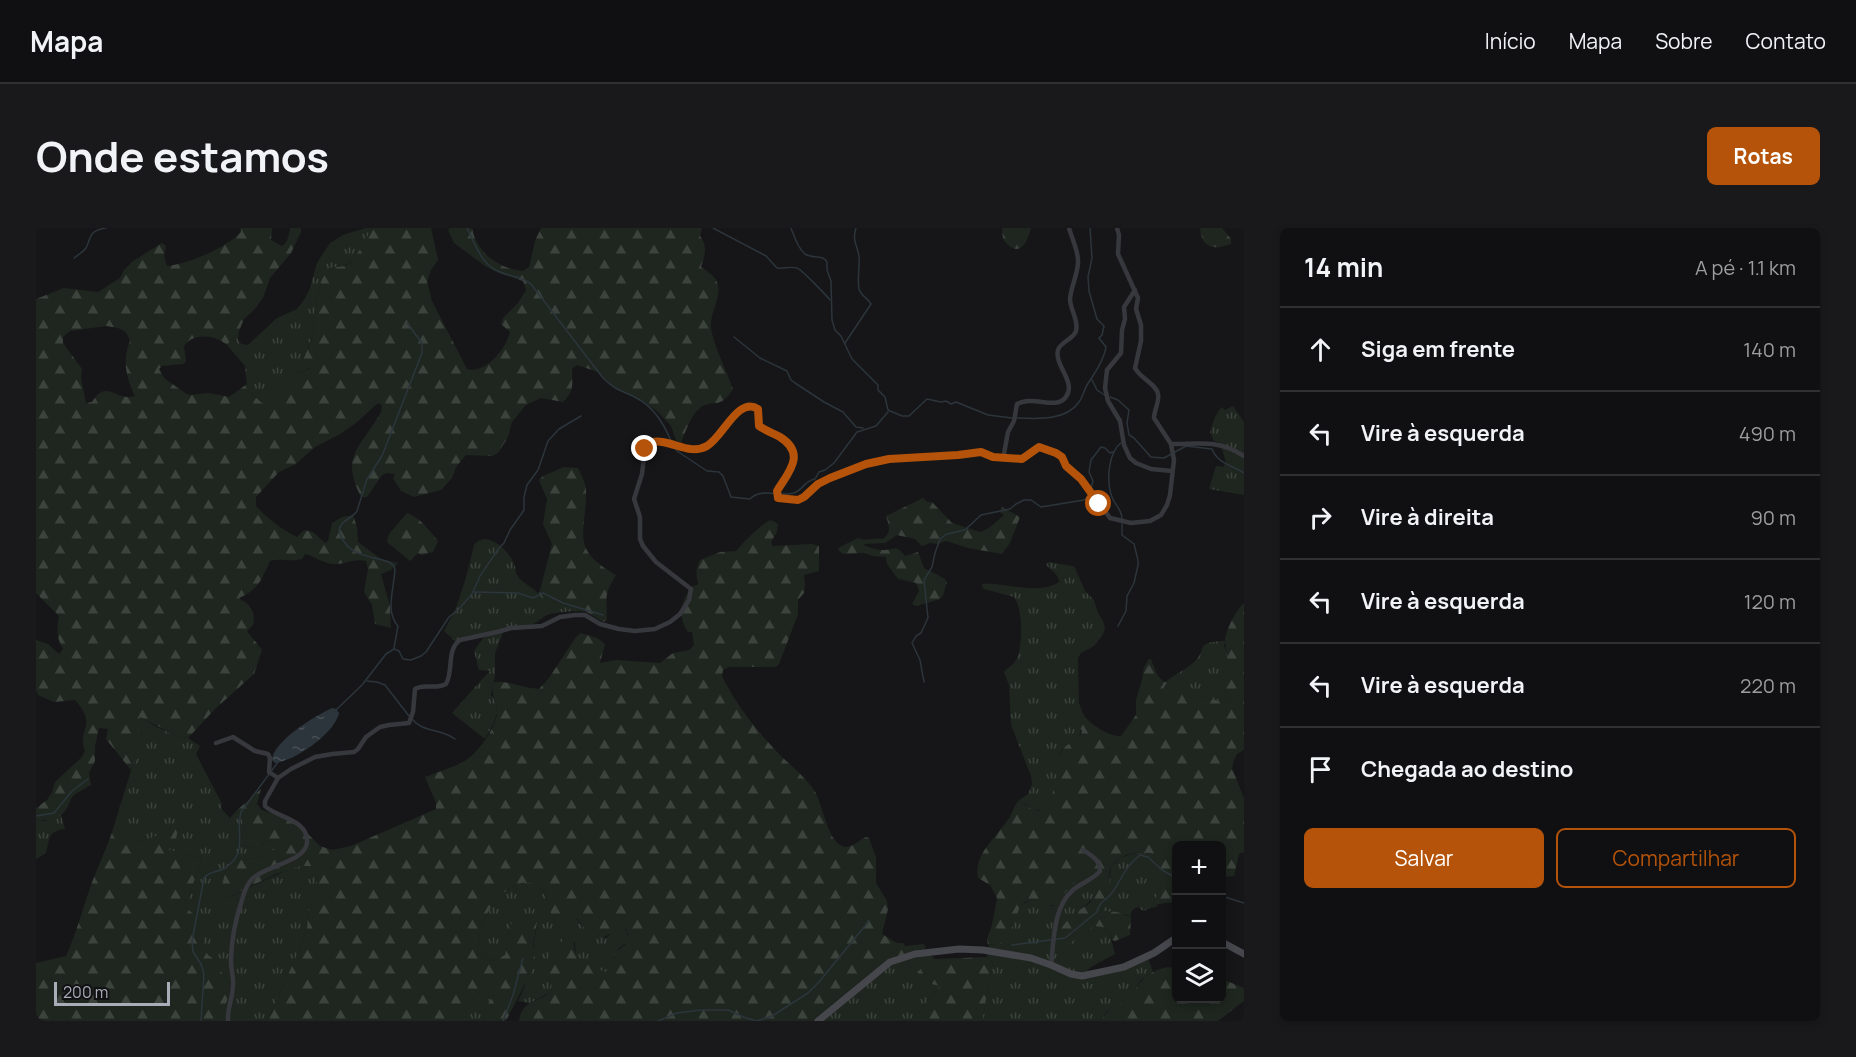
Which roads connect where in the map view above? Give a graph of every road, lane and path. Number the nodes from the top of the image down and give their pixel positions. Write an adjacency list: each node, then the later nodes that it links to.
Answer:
1 (1069, 228): 6 (street)
2 (1117, 228): 3 (street)
3 (1135, 290): 4 (street); 7 (street)
4 (1171, 444): 5 (street); 7 (street)
5 (1244, 456)
6 (1003, 459): 7 (street); 9 (street)
7 (1172, 471)
8 (216, 743): 9 (street)
9 (278, 778): 15 (street)
10 (1083, 850): 14 (street)
11 (1172, 940): 14 (street)
12 (1226, 945): 13 (street)
13 (1244, 954)
14 (1051, 965): 16 (street)
15 (228, 1021)
16 (818, 1021)

